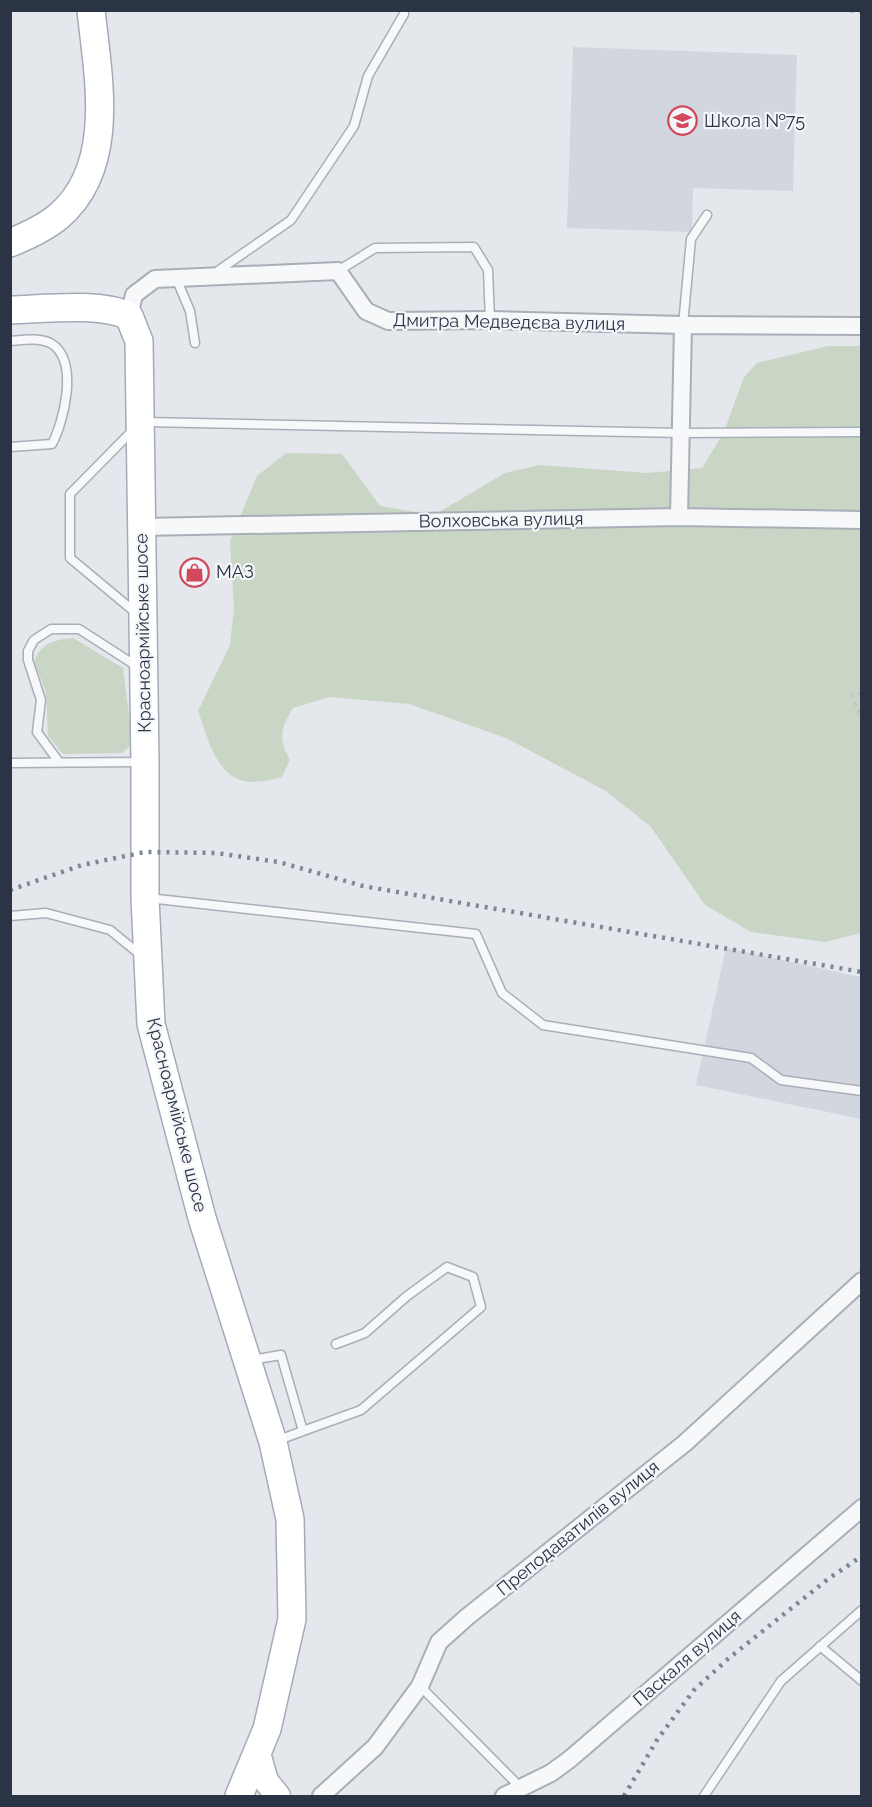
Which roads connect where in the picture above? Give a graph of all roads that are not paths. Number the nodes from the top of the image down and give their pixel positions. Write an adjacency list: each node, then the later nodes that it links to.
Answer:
1 (91, 10): 4 (main road)
2 (404, 14): 6 (lane)
3 (707, 215): 10 (lane)
4 (10, 243)
5 (338, 271): 6 (street); 9 (street, Дмитра Медведєва вулиця); 9 (lane)
6 (210, 277): 7 (street)
7 (176, 278): 12 (street); 14 (lane)
8 (10, 310): 12 (main road)
9 (490, 320): 10 (street, Дмитра Медведєва вулиця)
10 (682, 325): 11 (street, Дмитра Медведєва вулиця); 17 (street)
11 (861, 326)
12 (134, 328): 15 (main road, Красноармійське шосе)
13 (10, 341): 18 (lane)
14 (195, 342)
15 (141, 422): 17 (lane); 21 (main road, Красноармійське шосе); 22 (lane)
16 (861, 432): 17 (lane)
17 (681, 433): 19 (street)
18 (10, 447)
19 (679, 518): 20 (street, Волховська вулиця); 21 (street, Волховська вулиця)
20 (861, 520)
21 (141, 527): 22 (main road, Красноармійське шосе)
22 (143, 618): 23 (main road, Красноармійське шосе)
23 (144, 671): 24 (lane); 25 (main road, Красноармійське шосе)
24 (59, 762): 25 (lane); 26 (lane)
25 (145, 762): 27 (main road, Красноармійське шосе)
26 (10, 763)
27 (145, 898): 29 (main road, Красноармійське шосе); 30 (lane)
28 (10, 916): 29 (lane)
29 (148, 961): 33 (main road, Красноармійське шосе)
30 (861, 1091)
31 (861, 1281): 40 (street, Преподаватилів вулиця)
32 (336, 1344): 34 (lane)
33 (246, 1361): 34 (lane); 35 (main road, Красноармійське шосе)
34 (303, 1431): 35 (lane)
35 (273, 1442): 41 (main road, Красноармійське шосе)
36 (861, 1508): 42 (street, Паскаля вулиця)
37 (861, 1610): 38 (lane)
38 (820, 1646): 39 (lane); 47 (lane)
39 (861, 1681)
40 (420, 1686): 42 (lane); 45 (street, Преподаватилів вулиця)
41 (258, 1753): 43 (main road, Красноармійське шосе); 44 (street)
42 (520, 1788): 46 (street, Паскаля вулиця)
43 (241, 1796)
44 (278, 1797)
45 (321, 1797)
46 (504, 1797)
47 (704, 1797)

